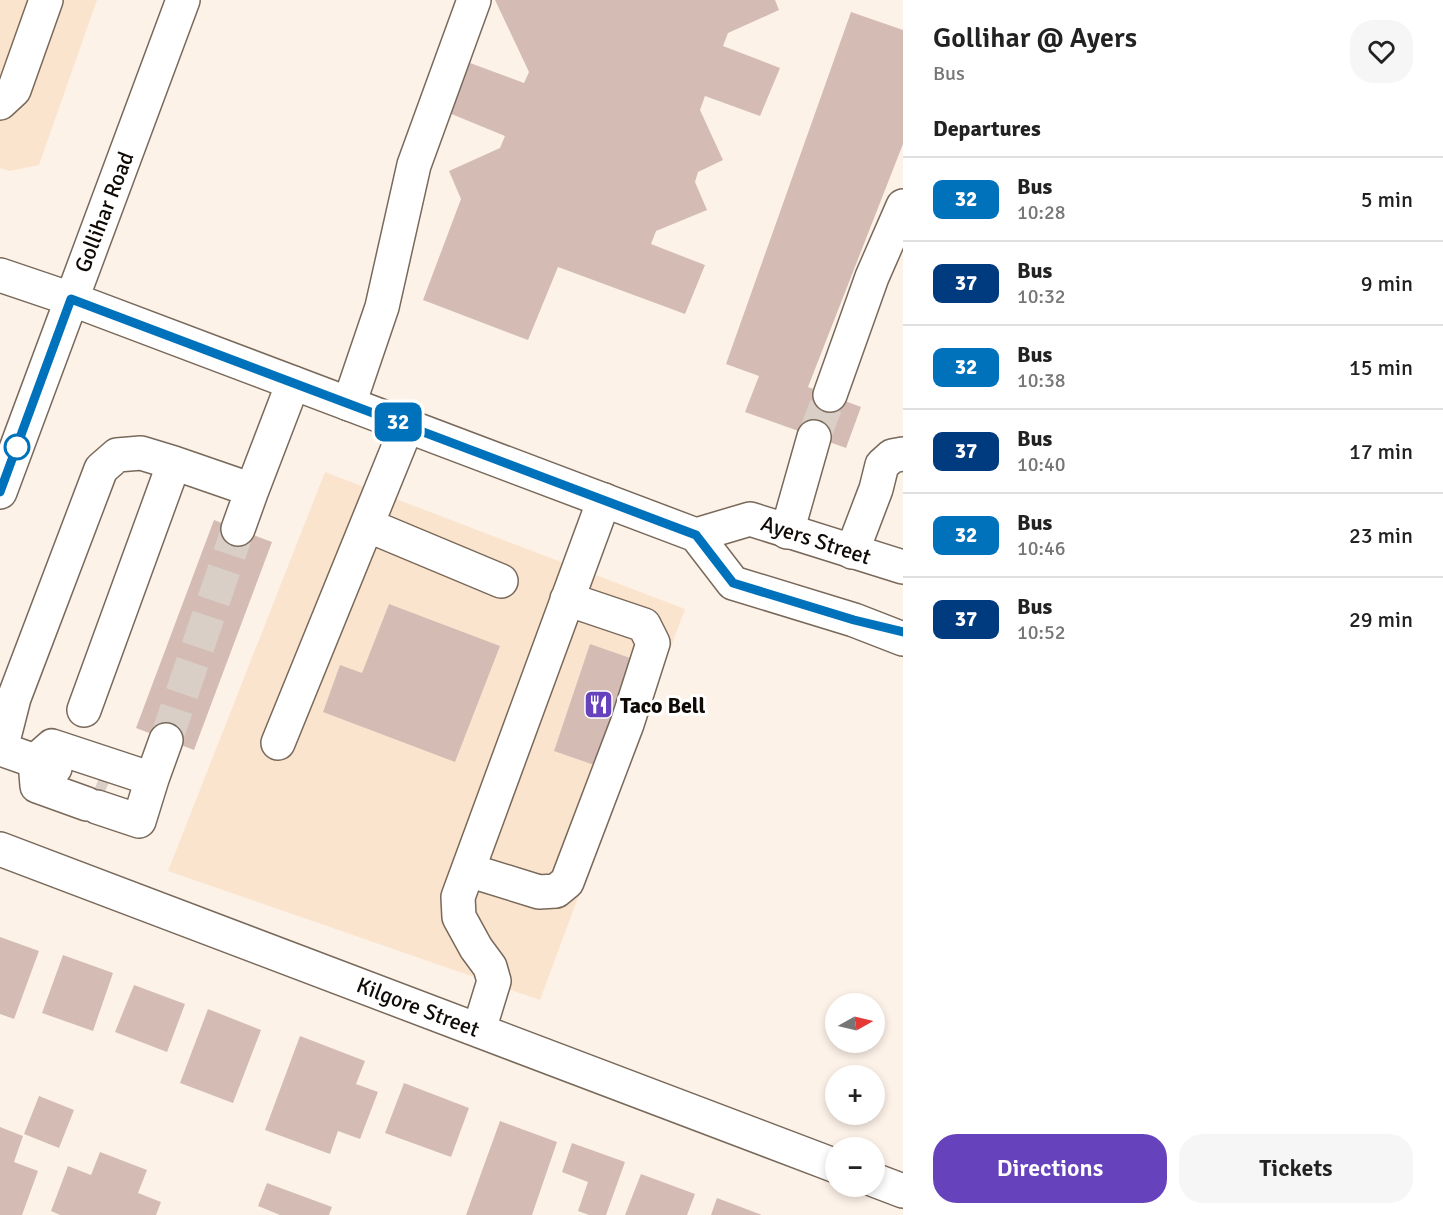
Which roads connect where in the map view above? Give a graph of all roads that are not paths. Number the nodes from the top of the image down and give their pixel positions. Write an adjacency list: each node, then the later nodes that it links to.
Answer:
1 (45, 0): 4 (main road)
2 (183, 0): 7 (main road, Gollihar Road)
3 (474, 0): 10 (main road)
4 (0, 103)
5 (903, 206): 9 (main road)
6 (0, 275): 7 (main road)
7 (71, 299): 8 (main road); 12 (main road, Gollihar Road)
8 (293, 383): 10 (main road); 16 (main road)
9 (830, 395)
10 (349, 404): 11 (main road)
11 (407, 426): 18 (main road); 19 (main road)
12 (10, 434): 17 (main road, Gollihar Road)
13 (814, 437): 21 (main road)
14 (903, 454): 23 (main road)
15 (174, 463): 16 (main road); 30 (main road); 33 (main road)
16 (252, 490): 20 (main road)
17 (0, 492)
18 (604, 500): 22 (main road); 26 (main road)
19 (367, 525): 25 (main road); 32 (main road)
20 (238, 530)
21 (787, 532): 22 (main road, Ayers Street); 23 (main road, Ayers Street)
22 (696, 535): 27 (main road)
23 (852, 552): 24 (main road, Ayers Street)
24 (903, 567)
25 (501, 581)
26 (567, 599): 36 (main road); 36 (main road)
27 (854, 620): 28 (main road); 29 (main road)
28 (903, 632)
29 (903, 639)
30 (84, 710)
31 (166, 740): 34 (main road)
32 (278, 743)
33 (35, 761): 34 (main road); 34 (main road)
34 (148, 790)
35 (0, 849): 37 (main road, Kilgore Street)
36 (468, 870): 37 (main road)
37 (479, 1030): 38 (main road, Kilgore Street)
38 (825, 1162)
39 (885, 1184): 40 (main road)
40 (903, 1191)

